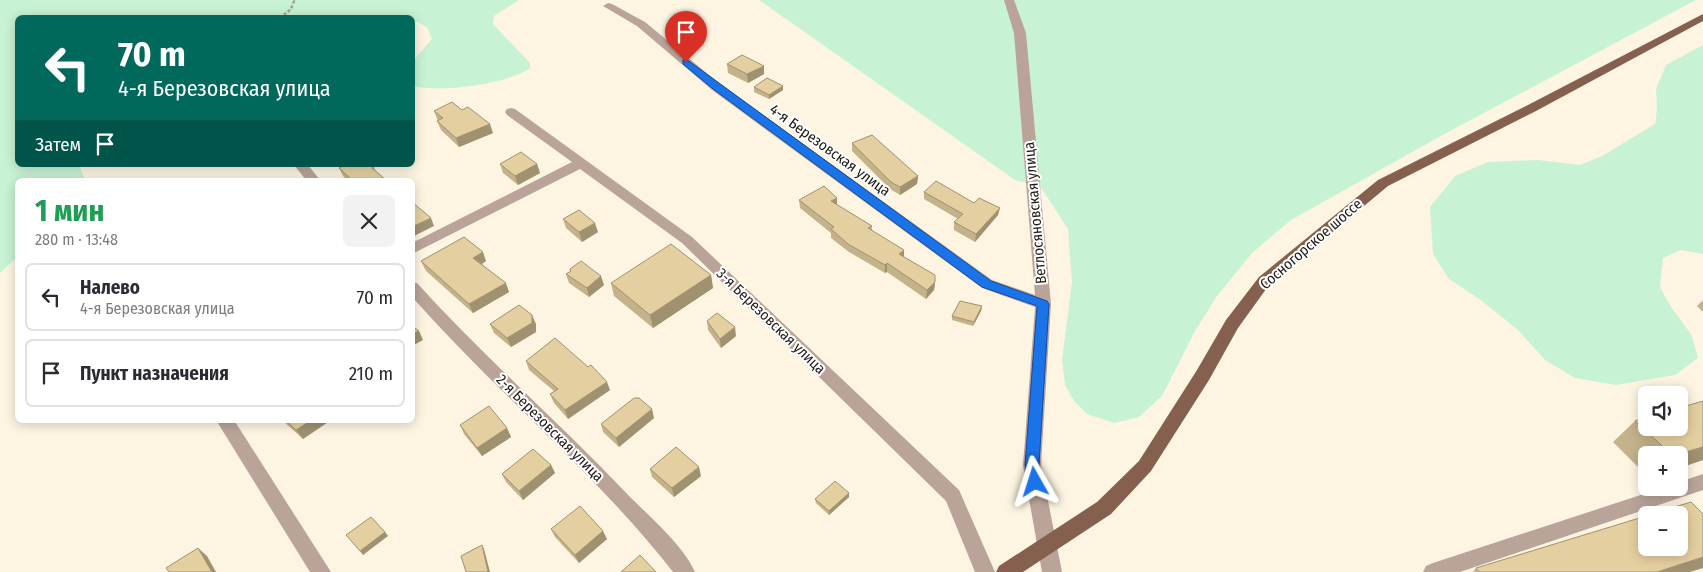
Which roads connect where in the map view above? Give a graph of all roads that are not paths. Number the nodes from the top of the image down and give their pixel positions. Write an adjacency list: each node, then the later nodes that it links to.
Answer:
1 (1009, 0): 10 (street, Ветлосяновская улица)
2 (608, 6): 10 (street, 4-я Березовская улица)
3 (1703, 17): 13 (main road, Сосногорское шоссе)
4 (511, 112): 5 (street, 3-я Березовская улица)
5 (582, 164): 8 (street); 16 (street, 3-я Березовская улица)
6 (303, 167): 7 (street)
7 (311, 178)
8 (415, 248)
9 (415, 290): 15 (street, 2-я Березовская улица)
10 (1043, 304): 13 (street, Ветлосяновская улица)
11 (227, 423): 14 (street)
12 (1703, 482): 19 (street)
13 (1047, 546): 17 (main road, Сосногорское шоссе); 18 (street, Ветлосяновская улица)
14 (321, 572)
15 (685, 572)
16 (985, 572)
17 (1006, 572)
18 (1052, 572)
19 (1433, 572)

